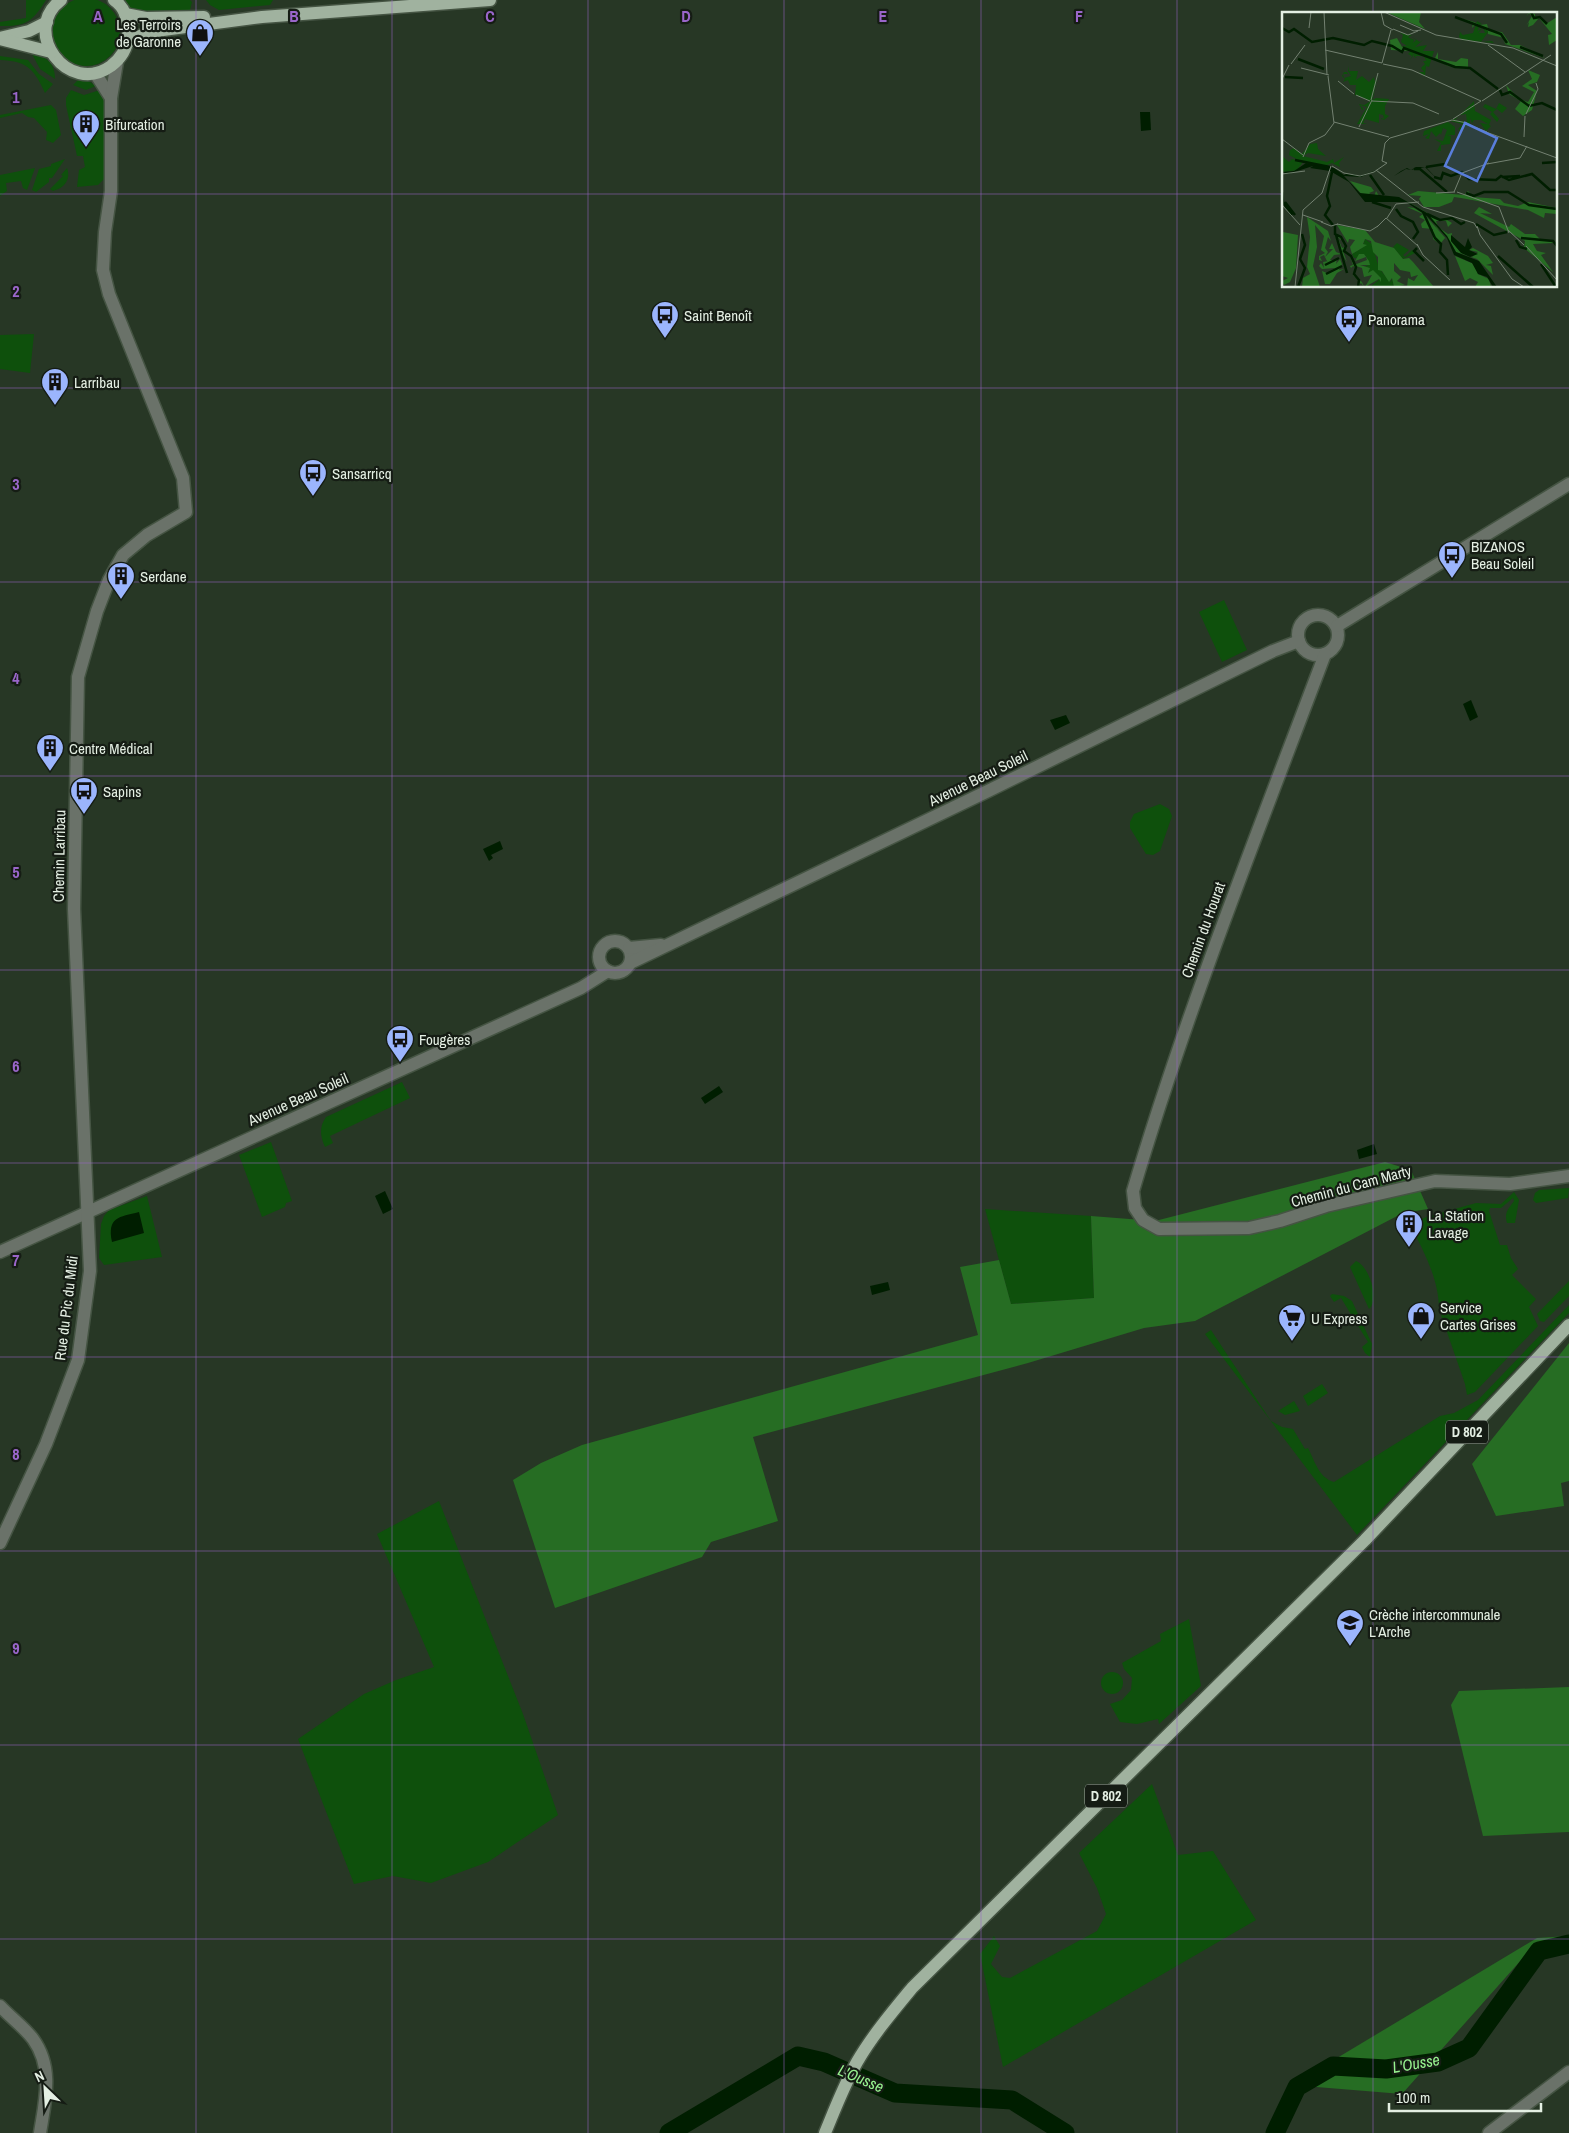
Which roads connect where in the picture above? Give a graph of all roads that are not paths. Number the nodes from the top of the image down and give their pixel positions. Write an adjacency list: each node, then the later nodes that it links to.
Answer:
1 (61, 0): 6 (main road)
2 (490, 0): 5 (main road)
3 (116, 1): 4 (main road)
4 (126, 14): 5 (main road); 8 (main road)
5 (256, 18): 8 (main road)
6 (47, 22): 7 (main road); 9 (main road)
7 (0, 39): 9 (main road)
8 (128, 42): 10 (main road)
9 (51, 52): 11 (main road)
10 (117, 62): 11 (main road); 12 (street)
11 (95, 73): 12 (street)
12 (111, 98): 22 (street, Chemin Larribau)
13 (1569, 484): 14 (street)
14 (1337, 626): 15 (street); 16 (street)
15 (1299, 641): 16 (street); 17 (street, Avenue Beau Soleil)
16 (1325, 654): 23 (street, Chemin du Hourat)
17 (671, 944): 18 (street, Avenue Beau Soleil); 19 (street, Avenue Beau Soleil)
18 (629, 948): 19 (street); 20 (street, Avenue Beau Soleil)
19 (630, 963): 20 (street, Avenue Beau Soleil)
20 (608, 971): 22 (street, Avenue Beau Soleil)
21 (1569, 1176): 23 (street, Chemin du Cam Marty)
22 (88, 1211): 24 (street, Avenue Beau Soleil); 26 (street, Rue du Pic du Midi)
23 (1143, 1220)
24 (0, 1252)
25 (1569, 1325): 30 (main road, D 802)
26 (0, 1543)
27 (0, 2006): 29 (street)
28 (1569, 2072): 31 (street)
29 (40, 2133)
30 (826, 2133)
31 (1489, 2133)

